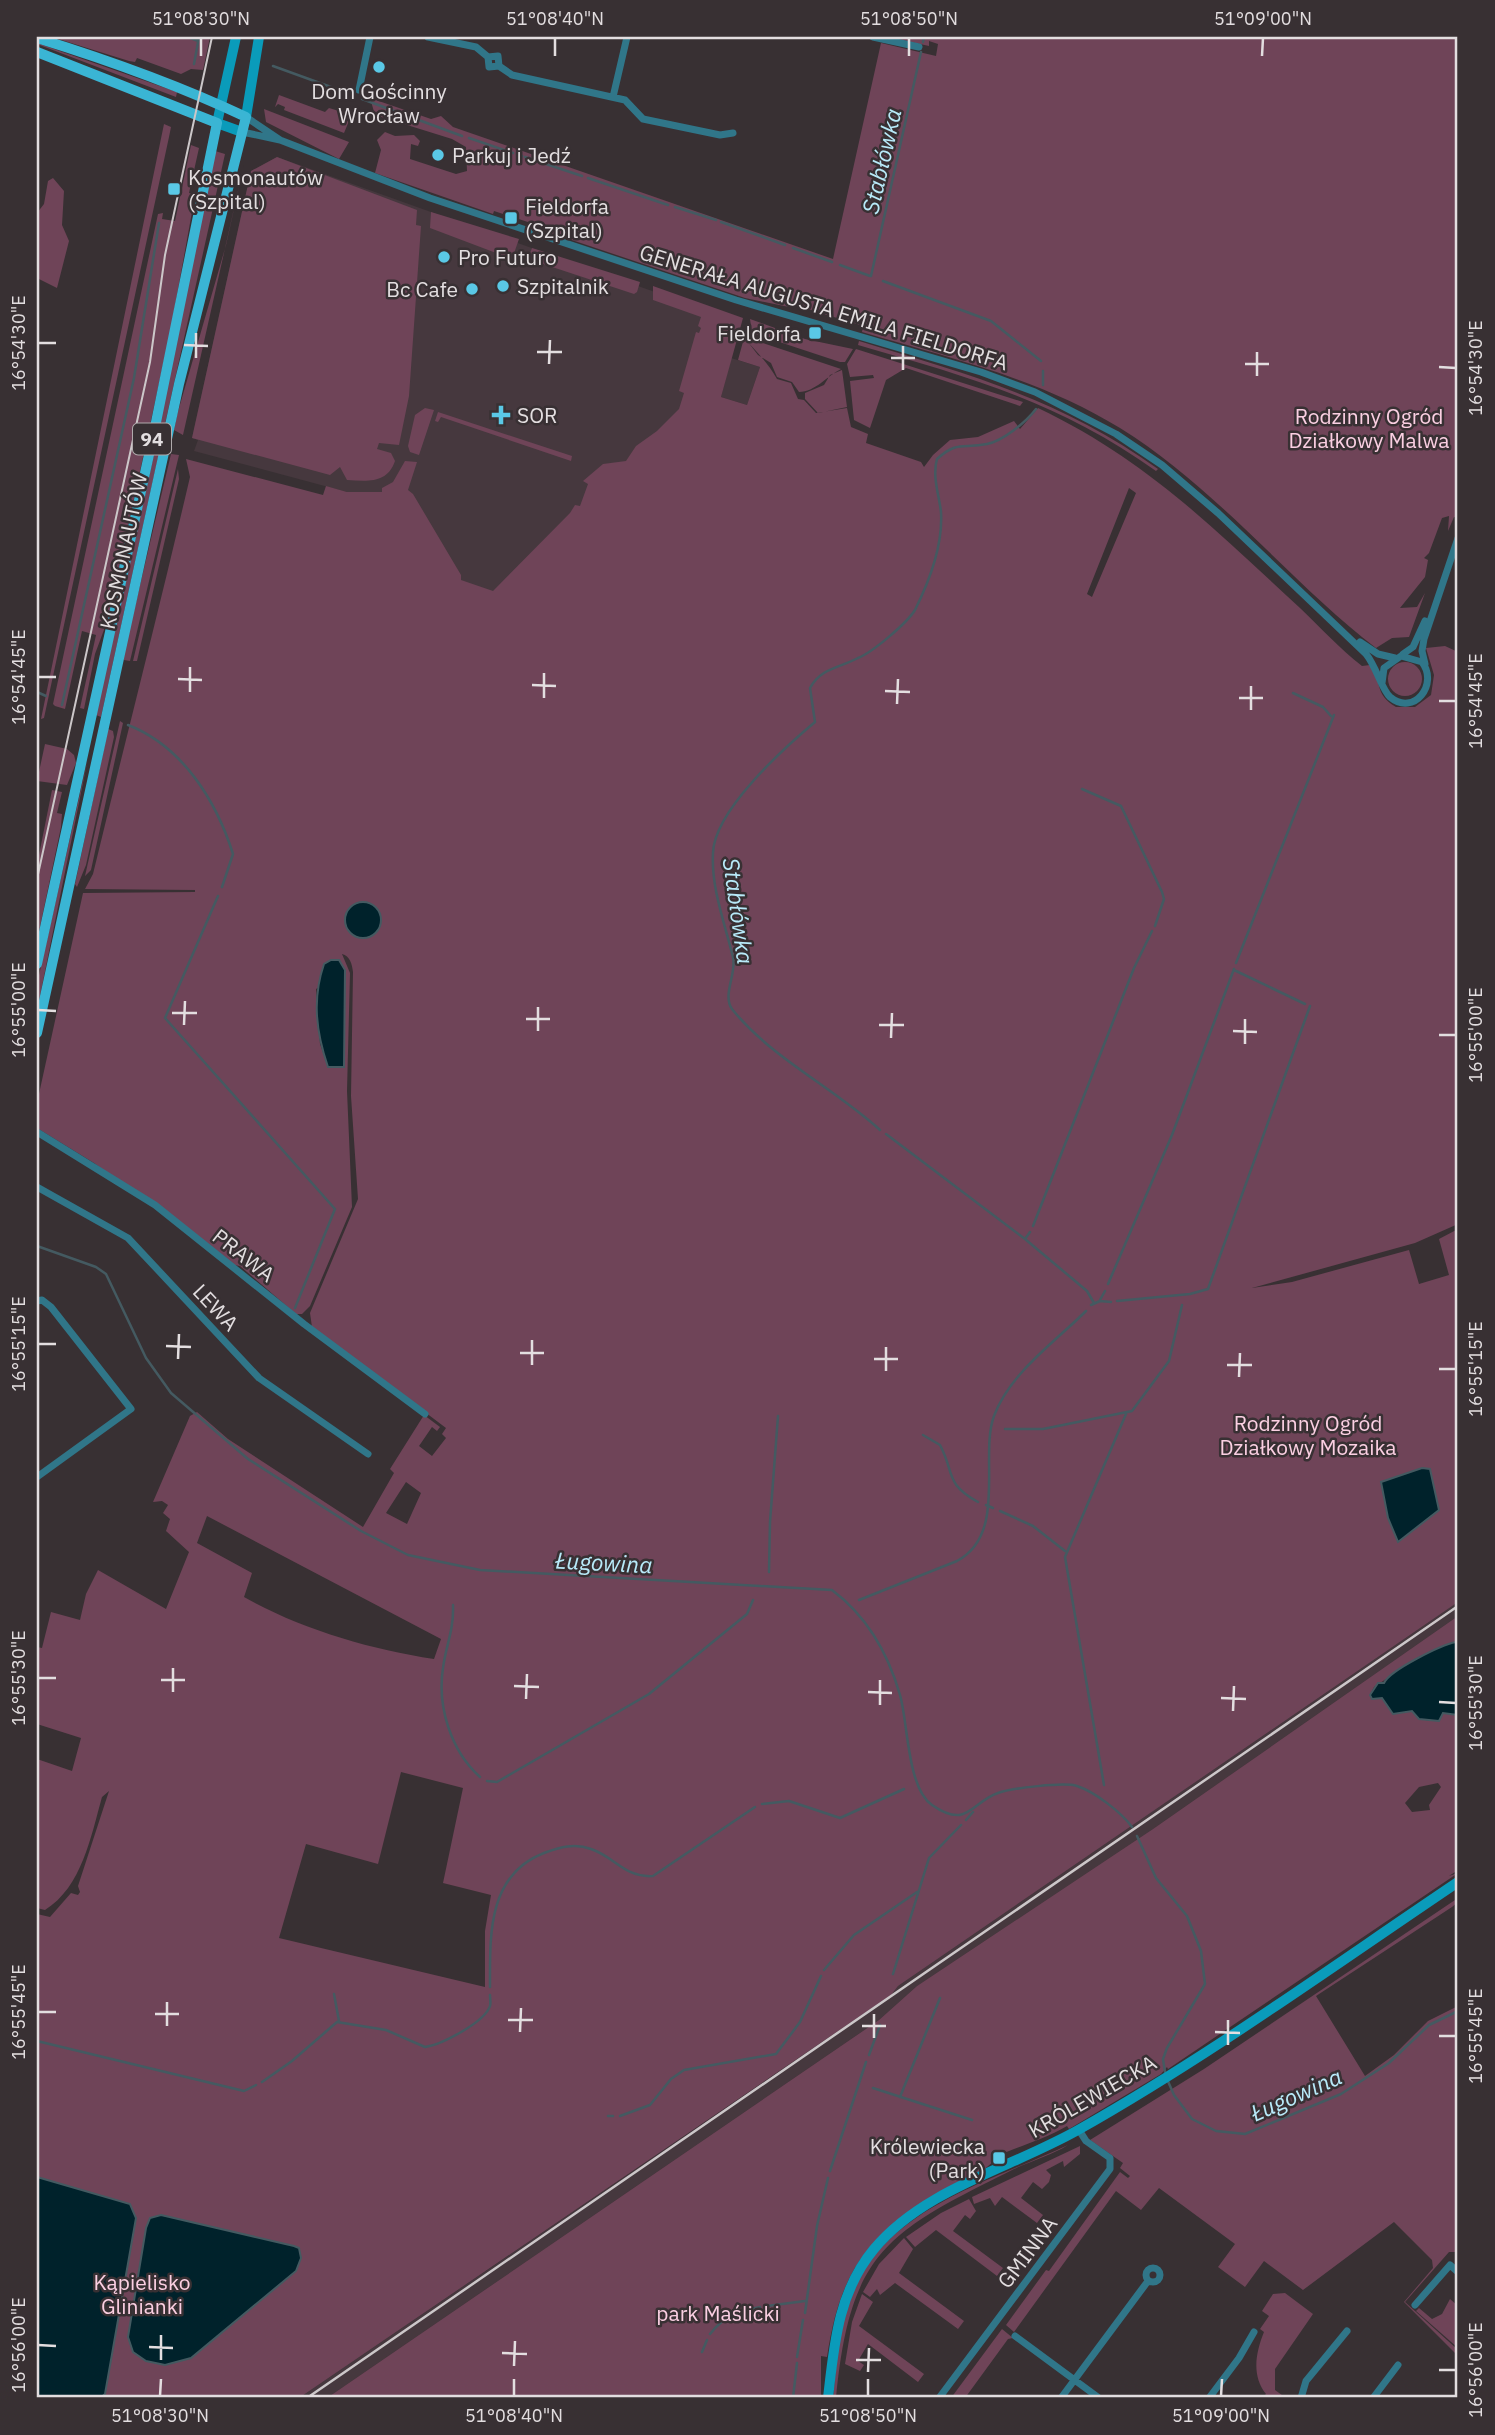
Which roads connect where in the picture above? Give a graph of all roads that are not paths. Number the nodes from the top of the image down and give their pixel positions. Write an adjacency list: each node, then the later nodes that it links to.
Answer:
1 (236, 37): 12 (street, KOSMONAUTÓW)
2 (259, 37): 13 (street, KOSMONAUTÓW)
3 (370, 37): 10 (street)
4 (428, 37): 11 (street)
5 (627, 37): 11 (street)
6 (873, 37): 8 (street)
7 (37, 38): 12 (main road)
8 (919, 47)
9 (37, 52): 14 (main road)
10 (359, 90)
11 (614, 97): 16 (street)
12 (220, 106): 13 (main road); 14 (street, KOSMONAUTÓW)
13 (246, 117): 15 (main road, KOSMONAUTÓW / 94); 17 (street, GENERAŁA AUGUSTA EMILA FIELDORFA)
14 (217, 123): 15 (street); 24 (main road, KOSMONAUTÓW / 94)
15 (243, 132): 17 (street, GENERAŁA AUGUSTA EMILA FIELDORFA); 25 (main road, KOSMONAUTÓW / 94)
16 (733, 133)
17 (280, 140): 20 (street, GENERAŁA AUGUSTA EMILA FIELDORFA)
18 (1458, 538): 19 (street)
19 (1432, 608): 21 (street); 22 (street)
20 (1337, 625): 21 (street, GENERAŁA AUGUSTA EMILA FIELDORFA); 23 (street, GENERAŁA AUGUSTA EMILA FIELDORFA)
21 (1398, 657): 22 (street); 23 (street)
22 (1427, 668): 23 (street)
23 (1382, 683)
24 (37, 964)
25 (37, 1033)
26 (37, 1132): 29 (street, PRAWA)
27 (37, 1187): 30 (street, LEWA)
28 (37, 1301): 31 (street)
29 (425, 1414)
30 (368, 1454)
31 (37, 1477)
32 (1458, 1882): 33 (street, KRÓLEWIECKA)
33 (1079, 2130): 42 (street, KRÓLEWIECKA); 43 (street, GMINNA)
34 (1458, 2272): 36 (street)
35 (1148, 2281): 41 (street)
36 (1415, 2305)
37 (1347, 2331): 47 (street)
38 (1254, 2332): 46 (street)
39 (1015, 2336): 41 (street)
40 (1398, 2365): 48 (street)
41 (1075, 2380): 44 (street); 45 (street)
42 (828, 2398)
43 (939, 2398)
44 (1061, 2398)
45 (1099, 2398)
46 (1209, 2398)
47 (1301, 2398)
48 (1373, 2398)

